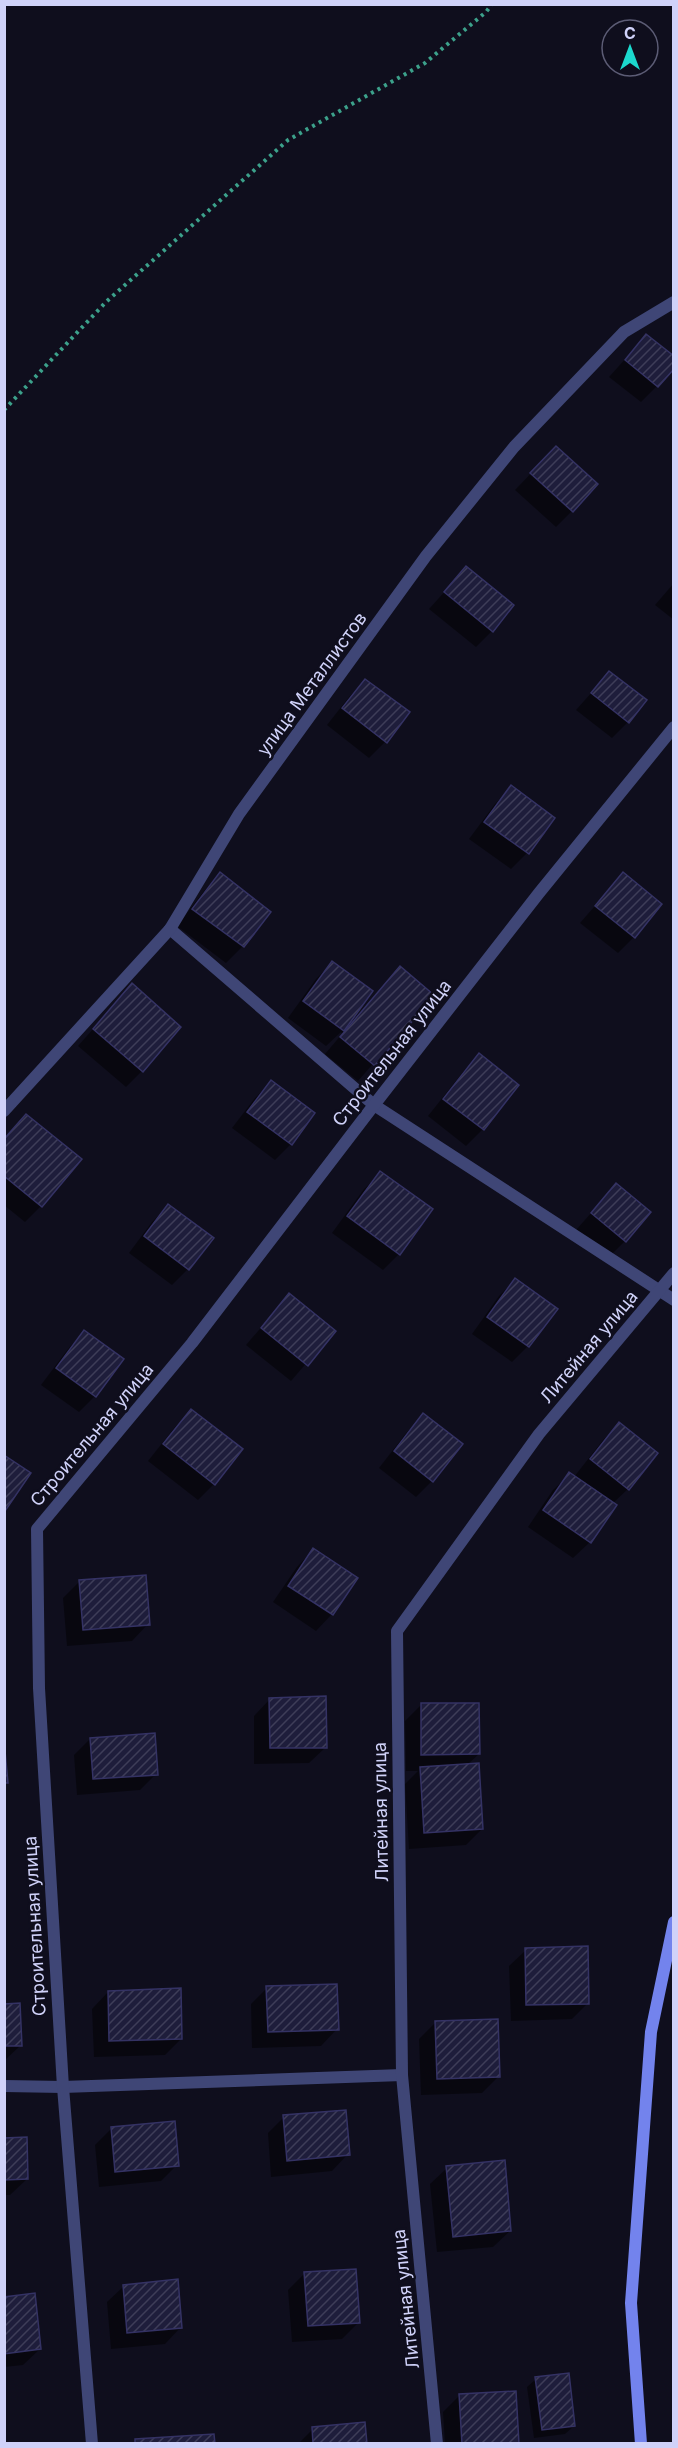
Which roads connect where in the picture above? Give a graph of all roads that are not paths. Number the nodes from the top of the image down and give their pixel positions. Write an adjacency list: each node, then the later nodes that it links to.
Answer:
1 (674, 302): 3 (street, улица Металлистов)
2 (674, 727): 4 (street, Строительная улица)
3 (170, 928): 4 (street); 5 (street, улица Металлистов)
4 (374, 1105): 7 (street); 12 (street, Строительная улица)
5 (4, 1111)
6 (674, 1273): 7 (street, Литейная улица)
7 (658, 1292): 8 (street); 10 (street, Литейная улица)
8 (674, 1300)
9 (674, 1923): 15 (street)
10 (402, 2074): 12 (street); 14 (street, Литейная улица)
11 (4, 2086): 12 (street)
12 (63, 2087): 13 (street, Строительная улица)
13 (92, 2444)
14 (437, 2444)
15 (641, 2444)

